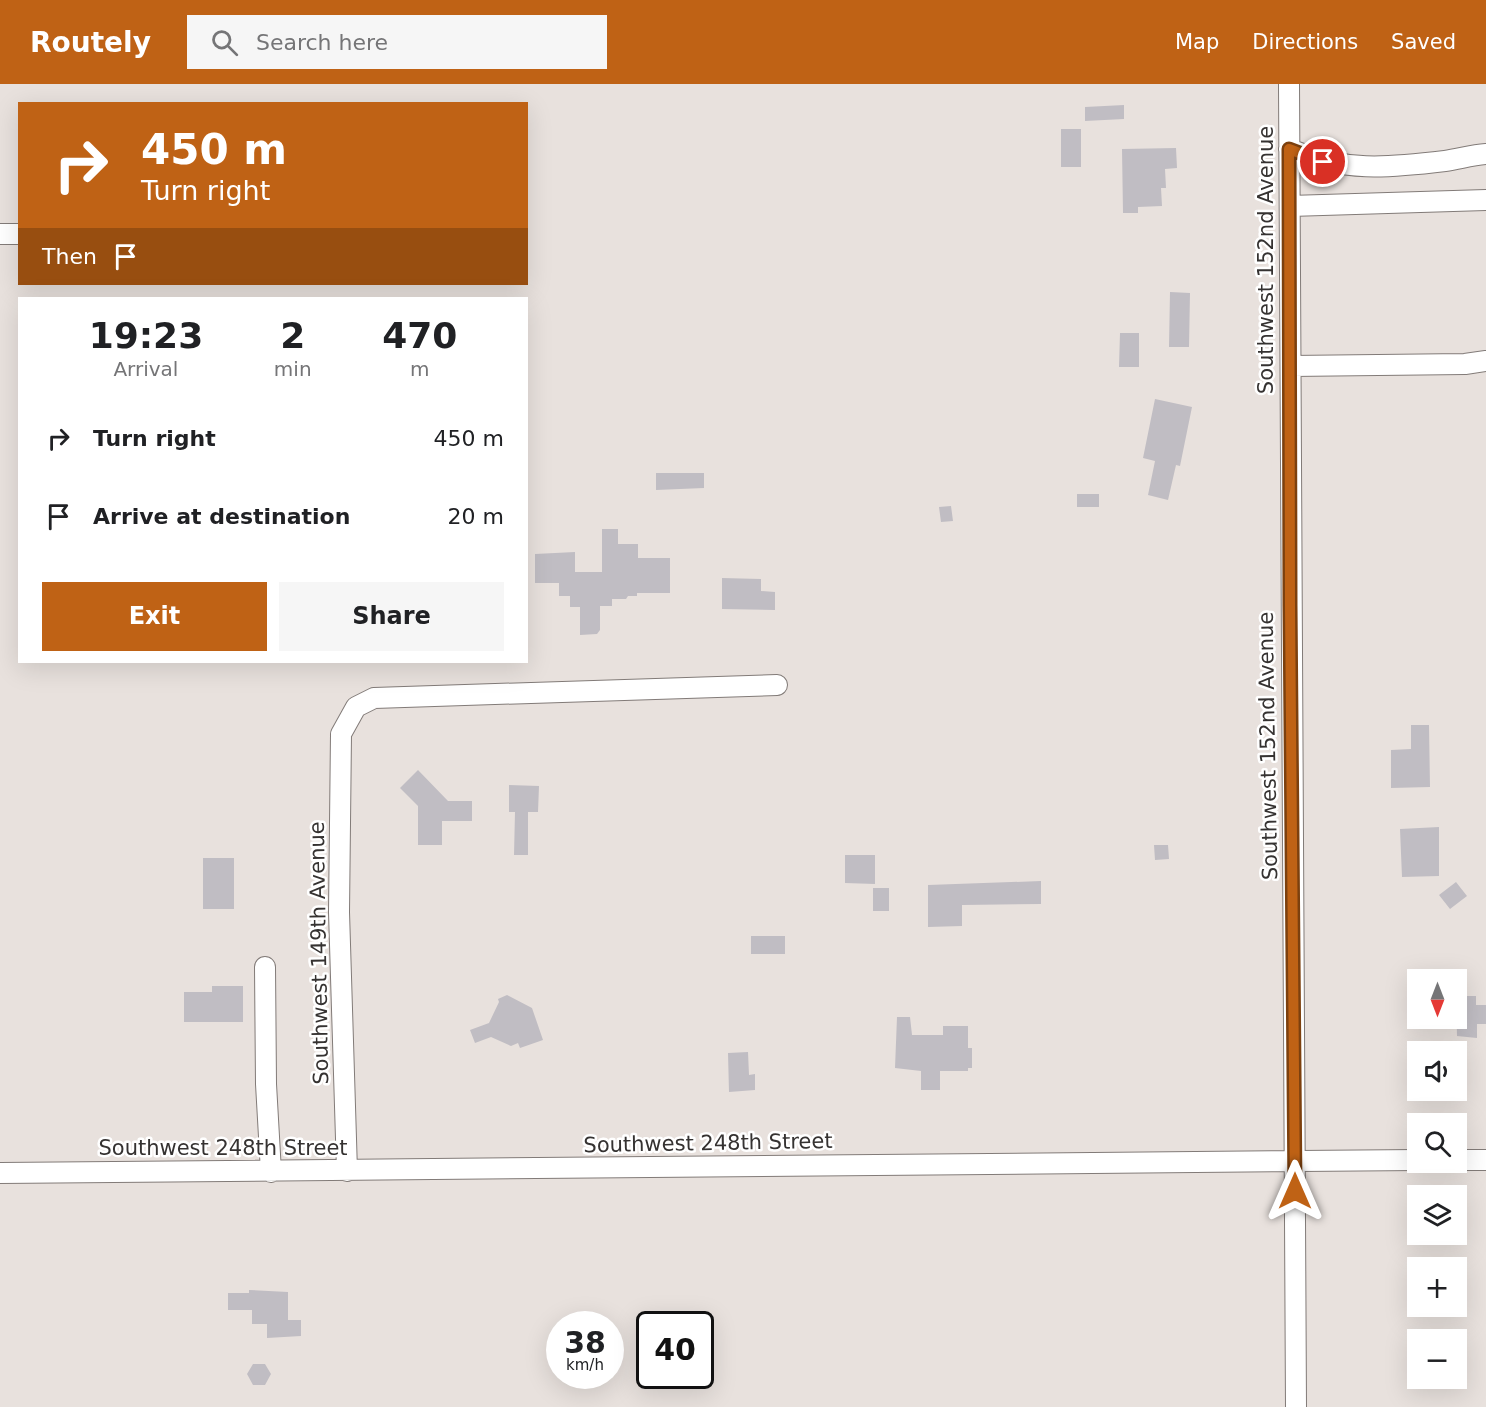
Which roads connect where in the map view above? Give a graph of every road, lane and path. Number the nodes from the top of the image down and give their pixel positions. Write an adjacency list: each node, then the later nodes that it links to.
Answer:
1 (1289, 84): 2 (street, Southwest 152nd Avenue)
2 (1289, 149): 3 (street); 5 (street, Southwest 152nd Avenue)
3 (1486, 154)
4 (1486, 200): 5 (street)
5 (1290, 206): 9 (street, Southwest 152nd Avenue)
6 (0, 234): 7 (street)
7 (18, 234)
8 (1486, 361): 9 (street)
9 (1291, 366): 15 (street, Southwest 152nd Avenue)
10 (777, 685): 16 (street, Southwest 149th Avenue)
11 (265, 967): 17 (street)
12 (1407, 1160): 15 (street, Southwest 248th Street)
13 (1467, 1160): 14 (street)
14 (1486, 1160)
15 (1295, 1162): 16 (street, Southwest 248th Street); 19 (street, Southwest 152nd Avenue)
16 (347, 1171): 17 (street, Southwest 248th Street)
17 (271, 1172): 18 (street, Southwest 248th Street)
18 (0, 1173)
19 (1296, 1407)

